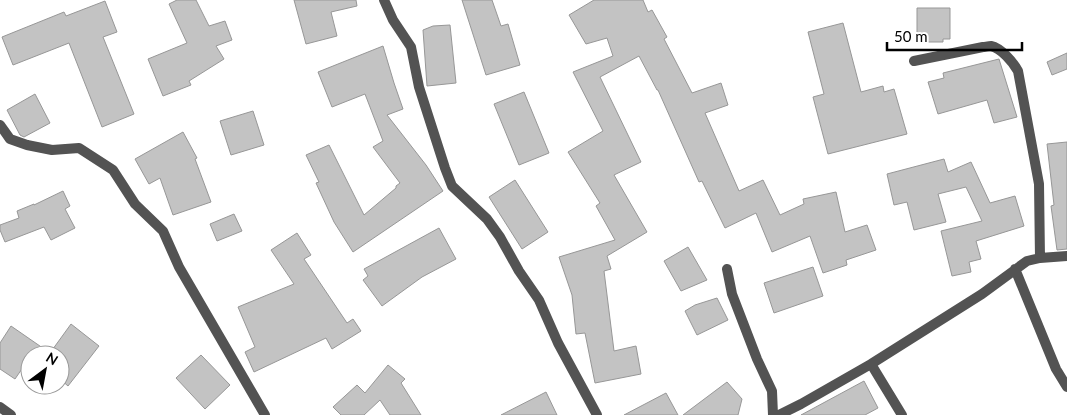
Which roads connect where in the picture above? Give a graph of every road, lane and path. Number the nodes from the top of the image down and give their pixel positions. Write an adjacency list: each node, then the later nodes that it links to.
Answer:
1 (384, 0): 13 (street)
2 (914, 61): 5 (street)
3 (0, 125): 12 (street)
4 (1067, 256): 5 (street)
5 (1040, 258): 7 (street)
6 (727, 269): 14 (street)
7 (1015, 270): 8 (street); 9 (street)
8 (872, 364): 15 (street); 16 (street)
9 (1067, 387)
10 (0, 407): 11 (street)
11 (11, 415)
12 (265, 415)
13 (597, 415)
14 (773, 415)
15 (780, 415)
16 (902, 415)

